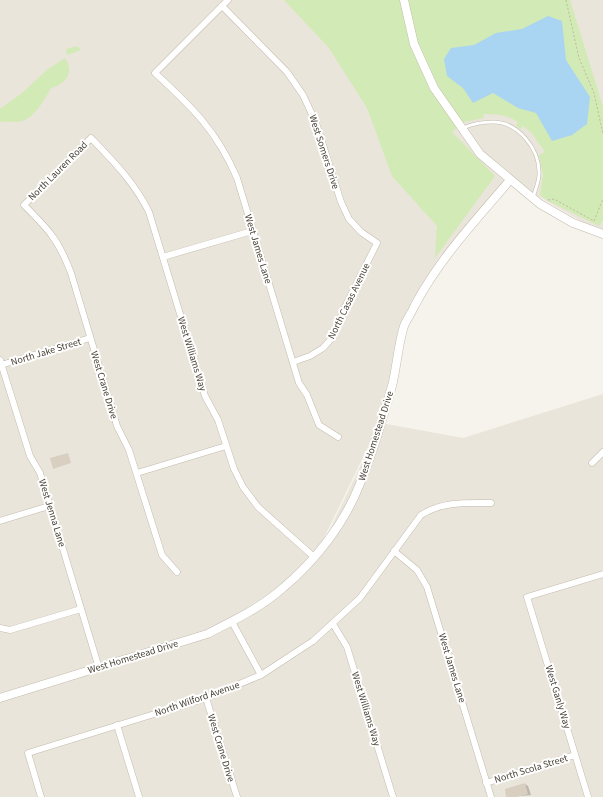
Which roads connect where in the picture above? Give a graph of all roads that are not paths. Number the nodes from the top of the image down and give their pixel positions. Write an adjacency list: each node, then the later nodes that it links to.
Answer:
1 (228, 0): 3 (street)
2 (404, 0): 4 (street)
3 (222, 6): 9 (street, West James Lane); 11 (street, West Somers Drive)
4 (461, 128): 6 (street); 7 (lane)
5 (91, 138): 8 (street, North Lauren Road); 12 (street, West Williams Way)
6 (510, 180): 7 (street); 25 (street, West Homestead Drive)
7 (533, 198): 10 (street)
8 (24, 205): 13 (street, West Crane Drive)
9 (252, 230): 12 (street); 14 (street, West James Lane)
10 (603, 234)
11 (377, 243): 14 (street, North Casas Avenue)
12 (163, 257): 17 (street, West Williams Way)
13 (90, 338): 15 (street, North Jake Street); 20 (street, West Crane Drive)
14 (293, 362): 16 (street, West James Lane)
15 (1, 363): 22 (street, West Jenna Lane)
16 (338, 437)
17 (226, 446): 20 (street); 25 (street, West Williams Way)
18 (603, 452): 19 (street)
19 (592, 463)
20 (137, 473): 26 (street, West Crane Drive)
21 (492, 503): 24 (street, North Wilford Avenue)
22 (49, 506): 23 (street); 28 (street, West Jenna Lane)
23 (0, 521)
24 (394, 551): 30 (street, North Wilford Avenue); 38 (street, West James Lane)
25 (314, 556): 29 (street, West Homestead Drive)
26 (177, 572)
27 (603, 574): 37 (street, West Ganly Way)
28 (81, 609): 31 (street); 32 (street, West Jenna Lane)
29 (232, 622): 32 (street, West Homestead Drive); 33 (street)
30 (333, 624): 33 (street, North Wilford Avenue); 42 (street, West Williams Way)
31 (0, 628)
32 (99, 668): 34 (street, West Homestead Drive)
33 (261, 675): 35 (street, North Wilford Avenue)
34 (0, 698)
35 (206, 698): 36 (street, North Wilford Avenue); 41 (street, West Crane Drive)
36 (117, 725): 39 (street, North Wilford Avenue); 40 (street)
37 (575, 755): 38 (street, North Scola Street); 44 (street, West Ganly Way)
38 (486, 783): 43 (street, West James Lane)
39 (41, 797)
40 (139, 797)
41 (237, 797)
42 (393, 797)
43 (491, 797)
44 (588, 797)

